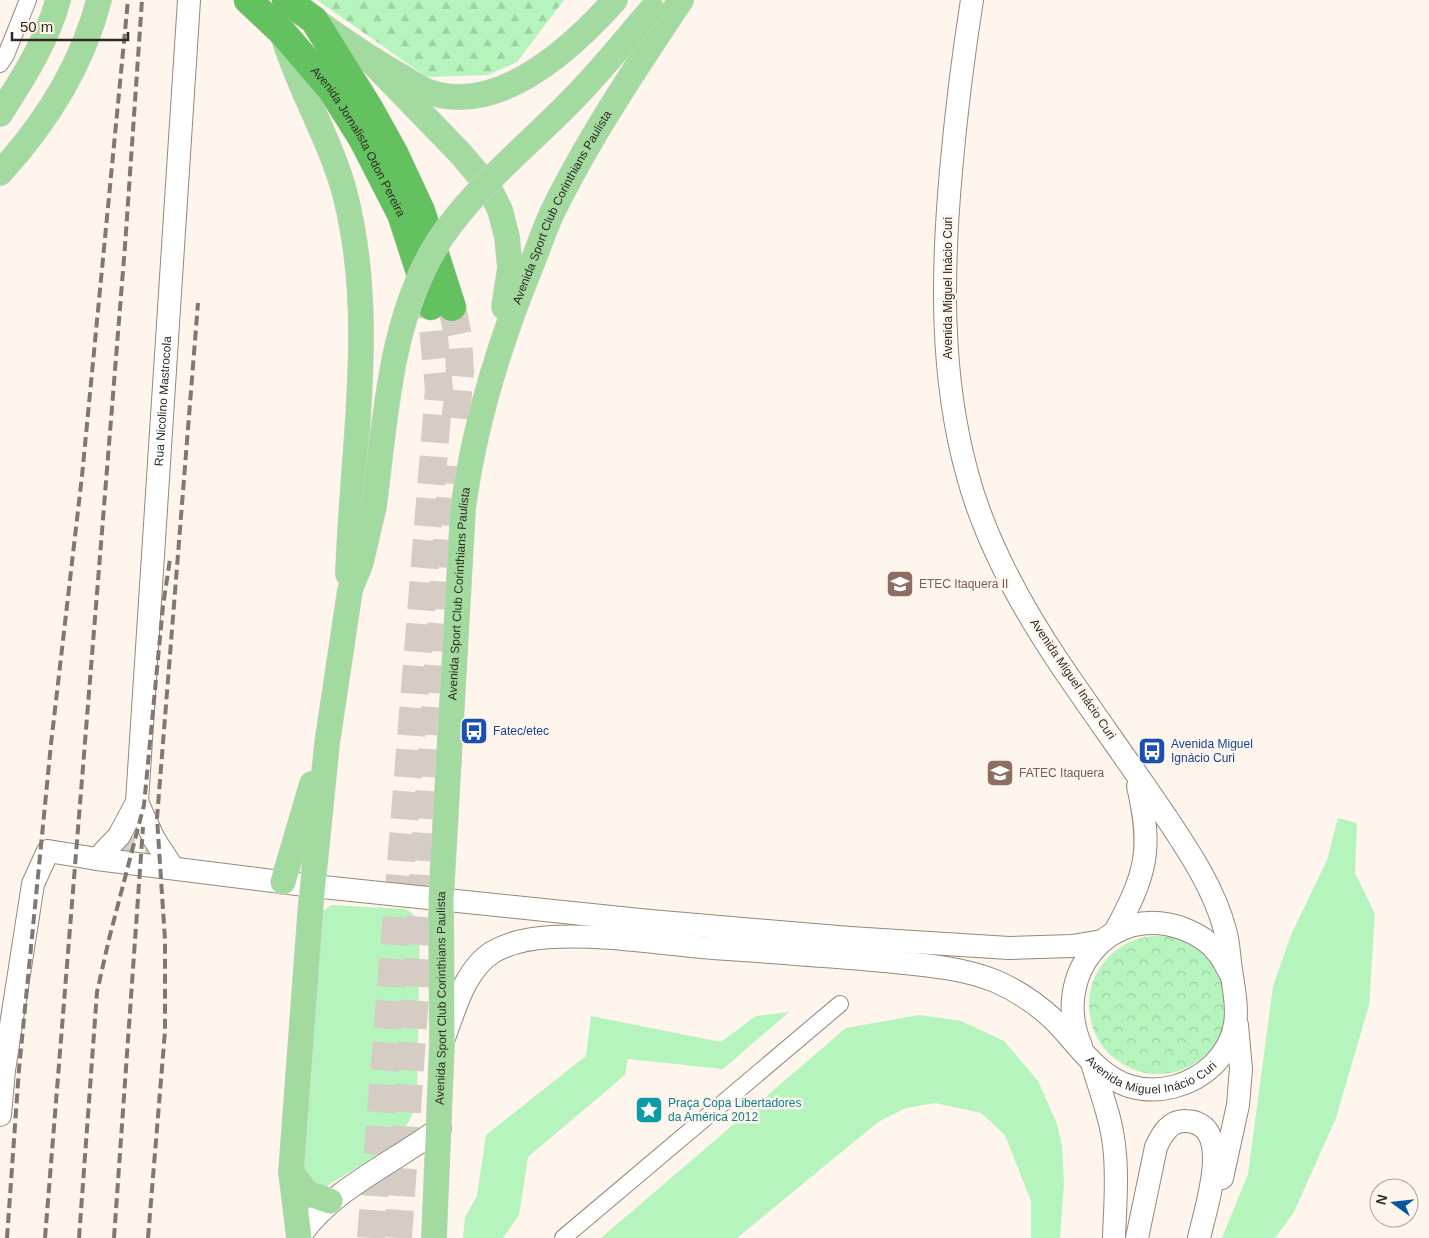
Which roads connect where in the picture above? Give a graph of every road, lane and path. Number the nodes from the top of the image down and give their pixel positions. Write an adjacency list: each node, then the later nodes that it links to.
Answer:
1 (28, 0): 14 (street)
2 (58, 0): 15 (main road)
3 (98, 0): 16 (main road)
4 (189, 0): 21 (street, Rua Nicolino Mastrocola)
5 (248, 0): 12 (highway, Avenida Jornalista Odon Pereira)
6 (286, 0): 11 (highway, Avenida Jornalista Odon Pereira)
7 (615, 0): 13 (main road)
8 (658, 0): 18 (main road, bridge)
9 (681, 0): 17 (main road, Avenida Sport Club Corinthians Paulista)
10 (972, 0): 20 (street, Avenida Miguel Inácio Curi)
11 (314, 20): 12 (highway, Avenida Jornalista Odon Pereira); 13 (main road)
12 (282, 32): 18 (main road)
13 (368, 58): 17 (main road)
14 (0, 64)
15 (0, 114)
16 (0, 172)
17 (492, 376): 26 (main road, Avenida Sport Club Corinthians Paulista)
18 (350, 590): 19 (main road)
19 (327, 744): 24 (main road); 25 (main road)
20 (1134, 770): 27 (street, Avenida Miguel Inácio Curi); 28 (street, Avenida Miguel Inácio Curi)
21 (137, 802): 22 (street, Rua Nicolino Mastrocola); 23 (street, Rua Nicolino Mastrocola)
22 (97, 859): 23 (street); 33 (street)
23 (173, 868): 24 (street)
24 (283, 882): 25 (street)
25 (313, 886): 26 (street); 35 (main road)
26 (441, 898): 27 (street); 31 (main road, Avenida Sport Club Corinthians Paulista)
27 (1109, 937): 28 (street); 32 (street)
28 (1232, 976): 30 (street, Avenida Miguel Inácio Curi)
29 (840, 1004): 39 (street)
30 (1237, 1018): 32 (street, Avenida Miguel Inácio Curi); 42 (street, Avenida Miguel Inácio Curi)
31 (442, 1042): 32 (street); 34 (main road, Avenida Sport Club Corinthians Paulista)
32 (1088, 1056): 40 (street, Avenida Miguel Inácio Curi)
33 (0, 1115)
34 (440, 1128): 36 (street); 38 (main road, Avenida Sport Club Corinthians Paulista)
35 (290, 1172): 36 (main road); 37 (main road)
36 (330, 1201): 37 (street)
37 (299, 1238)
38 (434, 1238)
39 (563, 1238)
40 (1114, 1238)
41 (1137, 1238): 42 (street)
42 (1200, 1238)

